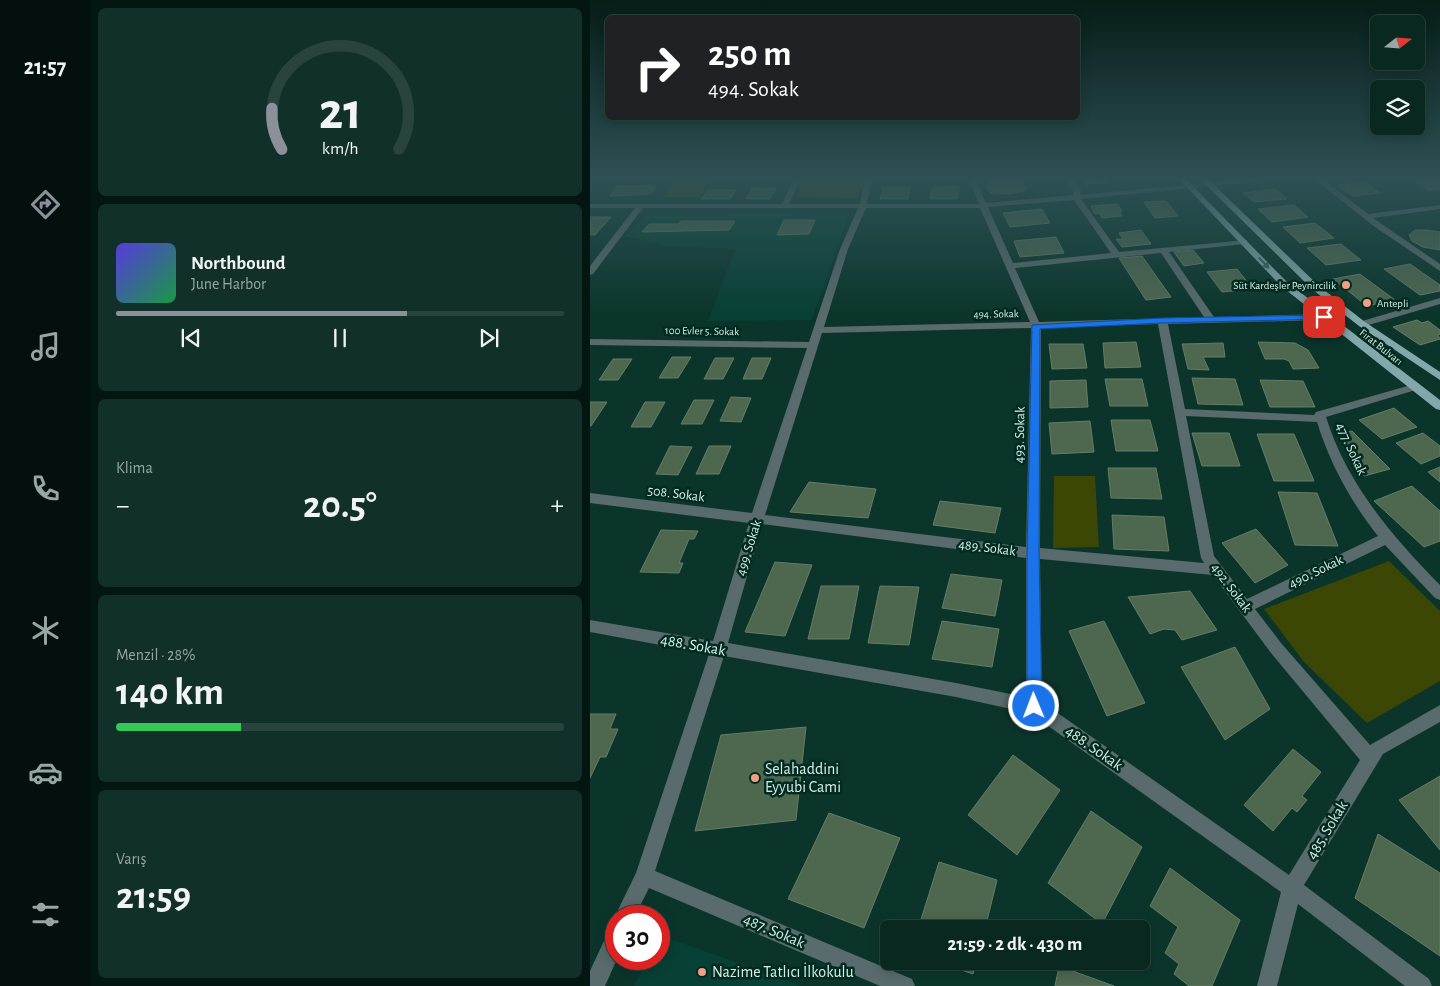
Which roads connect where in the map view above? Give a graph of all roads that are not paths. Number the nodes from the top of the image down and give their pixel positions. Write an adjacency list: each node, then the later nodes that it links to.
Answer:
1 (627, 224): 15 (street)
2 (855, 224): 22 (street, 499. Sokak)
3 (990, 224): 13 (street, 493. Sokak)
4 (1095, 224): 10 (street)
5 (1226, 224): 8 (main road, Fırat Bulvarı)
6 (1249, 224): 20 (main road, Fırat Bulvarı)
7 (1378, 224): 12 (street)
8 (1244, 242): 9 (street); 17 (main road, Fırat Bulvarı, one-way to 17)
9 (1163, 250): 10 (street); 19 (street)
10 (1117, 255): 13 (street)
11 (1440, 259): 12 (street)
12 (1429, 261): 14 (street)
13 (1009, 266): 21 (street, 493. Sokak)
14 (1440, 268)
15 (590, 272)
16 (1440, 301): 20 (street)
17 (1324, 317): 19 (street, 494. Sokak); 26 (main road, Fırat Bulvarı)
18 (1162, 320): 19 (street, 494. Sokak); 21 (street, 494. Sokak); 28 (street, 492. Sokak)
19 (1211, 320)
20 (1362, 324): 25 (main road, Fırat Bulvarı)
21 (1036, 326): 22 (street, 494. Sokak); 33 (street, 493. Sokak)
22 (819, 330): 24 (street, 499. Sokak)
23 (590, 342): 24 (street, 100 Evler 5. Sokak)
24 (814, 344): 31 (street, 499. Sokak)
25 (1440, 377)
26 (1415, 387): 27 (main road, Fırat Bulvarı); 29 (street, 477. Sokak)
27 (1440, 406)
28 (1180, 412): 29 (street); 34 (street, 492. Sokak)
29 (1322, 419): 32 (street, 477. Sokak)
30 (590, 498): 31 (street, 508. Sokak)
31 (757, 519): 33 (street, 489. Sokak); 38 (street, 499. Sokak)
32 (1387, 538): 35 (street, 477. Sokak); 36 (street, 490. Sokak)
33 (1033, 553): 34 (street, 489. Sokak); 39 (street, 493. Sokak)
34 (1217, 570): 36 (street, 492. Sokak)
35 (1440, 594)
36 (1244, 607): 41 (street, 492. Sokak)
37 (590, 626): 38 (street, 488. Sokak)
38 (718, 650): 39 (street, 488. Sokak); 42 (street, 499. Sokak)
39 (1034, 706): 43 (street, 488. Sokak)
40 (1440, 713): 41 (street, 485. Sokak)
41 (1370, 758): 43 (street, 485. Sokak)
42 (644, 876): 44 (street, 499. Sokak); 47 (street, 487. Sokak)
43 (1292, 888): 48 (street, 485. Sokak); 49 (street, 488. Sokak)
44 (631, 905)
45 (605, 962): 46 (street)
46 (594, 986)
47 (905, 986)
48 (1267, 986)
49 (1422, 986)

